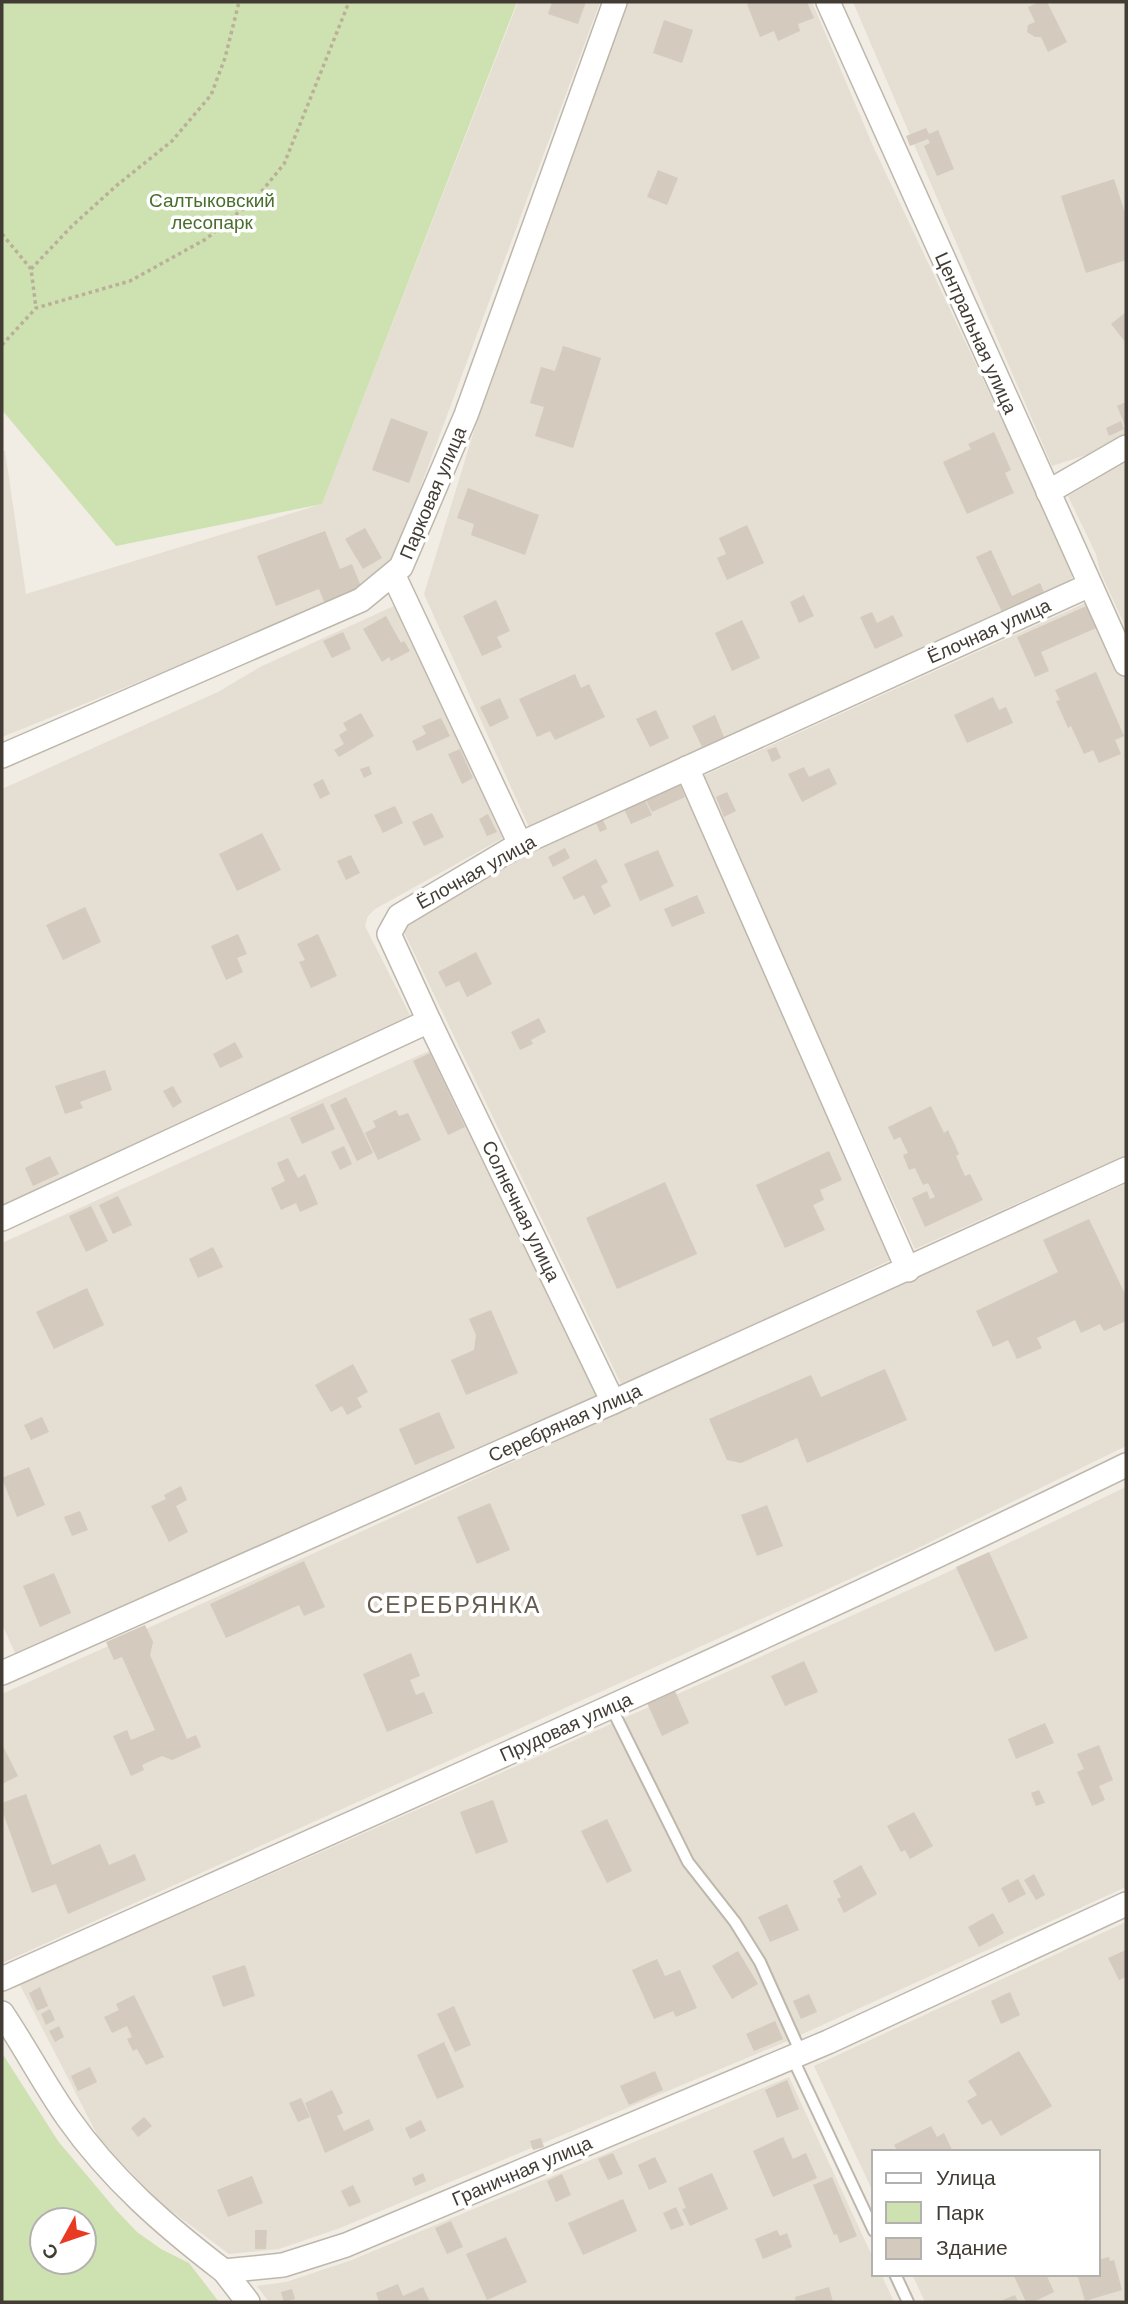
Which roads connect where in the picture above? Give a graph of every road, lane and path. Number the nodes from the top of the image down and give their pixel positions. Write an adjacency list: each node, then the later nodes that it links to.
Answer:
1 (239, 2): 6 (path)
2 (349, 2): 7 (path)
3 (615, 2): 11 (street, Парковая улица)
4 (828, 2): 10 (street, Центральная улица)
5 (2, 234): 6 (path)
6 (31, 269): 7 (path)
7 (36, 308): 8 (path)
8 (2, 345)
9 (1126, 447): 10 (street)
10 (1048, 492): 12 (street, Центральная улица)
11 (393, 574): 14 (street, Парковая улица); 16 (street)
12 (1090, 585): 13 (street, Центральная улица); 15 (street, Ёлочная улица)
13 (1126, 664)
14 (2, 756)
15 (687, 768): 16 (street, Ёлочная улица); 20 (street)
16 (520, 844): 17 (street, Ёлочная улица)
17 (429, 1021): 19 (street); 21 (street, Солнечная улица)
18 (1126, 1169): 20 (street, Серебряная улица)
19 (2, 1219)
20 (908, 1270): 21 (street, Серебряная улица)
21 (613, 1402): 23 (street, Серебряная улица)
22 (1126, 1465): 24 (street, Прудовая улица)
23 (2, 1672)
24 (611, 1707): 26 (street, Прудовая улица); 28 (lane)
25 (1126, 1904): 28 (street, Граничная улица)
26 (2, 1979)
27 (2, 2013): 30 (street)
28 (796, 2055): 29 (lane); 30 (street, Граничная улица)
29 (872, 2226)
30 (224, 2271): 32 (street)
31 (896, 2276): 33 (lane)
32 (248, 2302)
33 (908, 2302)

